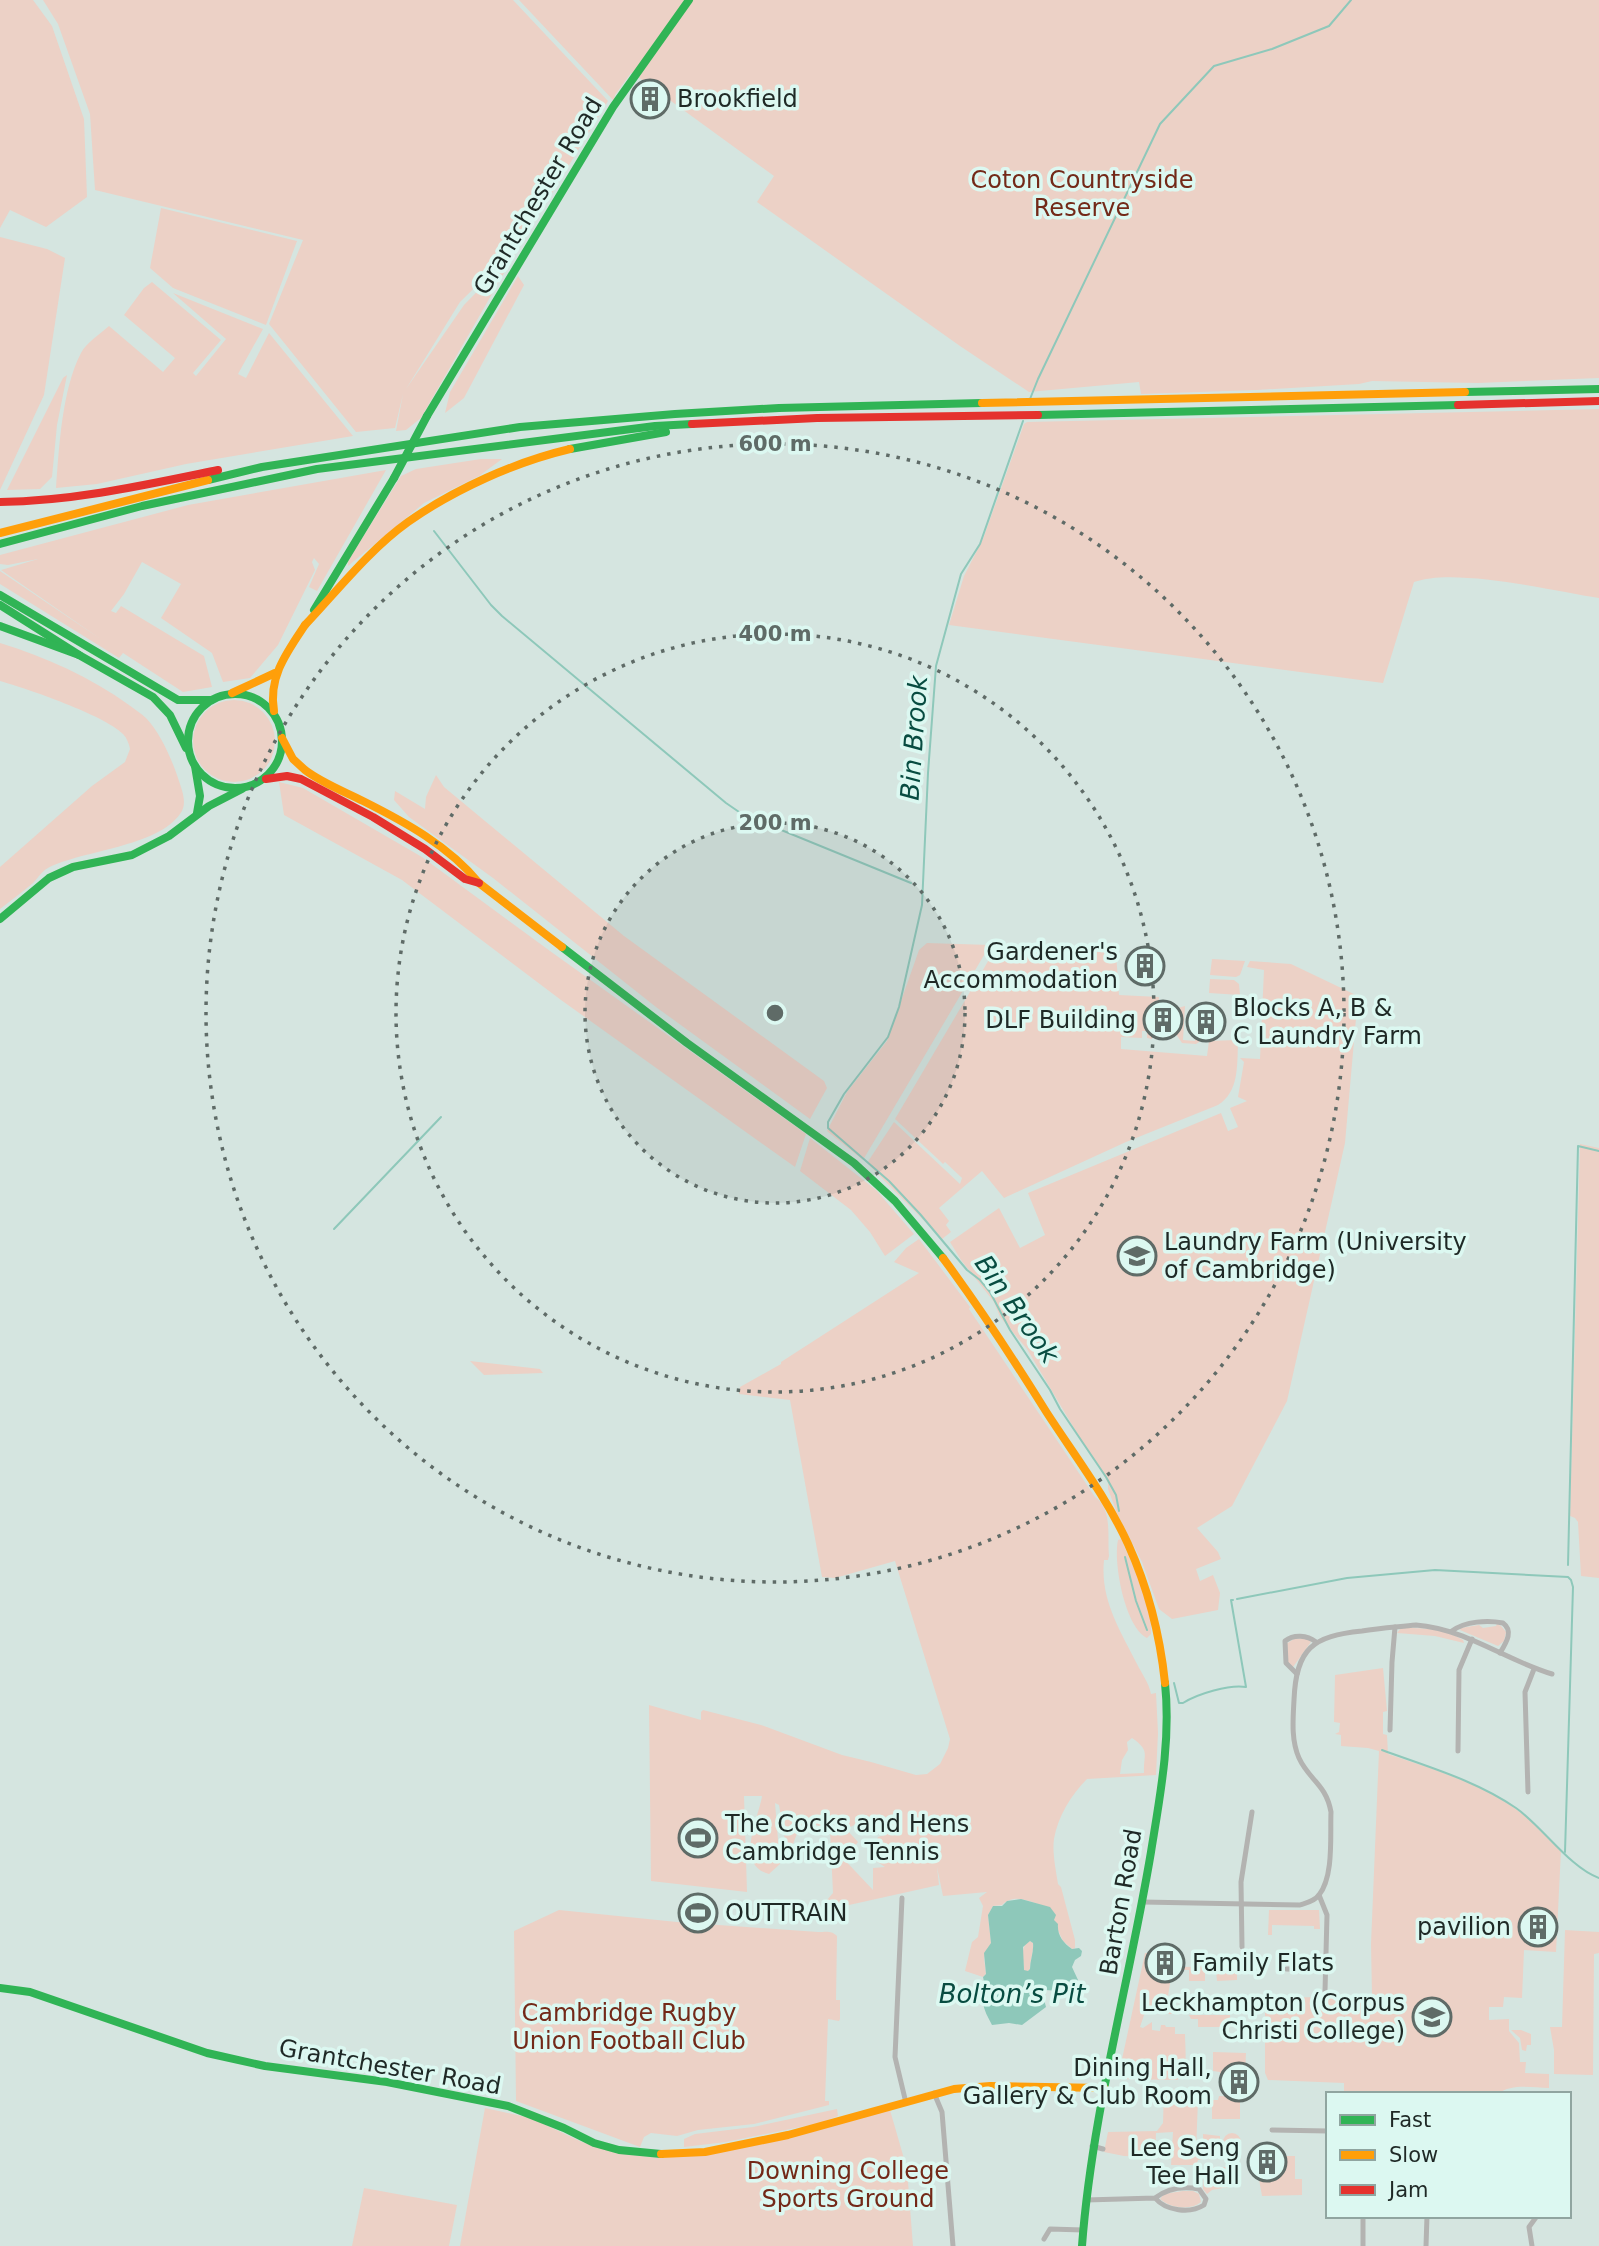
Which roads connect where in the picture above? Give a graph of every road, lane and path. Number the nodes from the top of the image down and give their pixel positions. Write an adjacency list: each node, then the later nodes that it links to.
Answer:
1 (689, 0): 11 (main road, Grantchester Road, bridge)
2 (1599, 389): 5 (main road)
3 (1599, 401): 4 (main road)
4 (762, 420): 8 (main road); 11 (main road)
5 (262, 467): 6 (main road); 7 (main road)
6 (0, 502)
7 (0, 533)
8 (0, 544)
9 (0, 595): 16 (main road)
10 (0, 606): 13 (main road)
11 (305, 625): 14 (main road)
12 (0, 626): 13 (main road)
13 (79, 655): 19 (main road)
14 (275, 673): 15 (main road); 17 (main road)
15 (228, 695): 16 (main road); 17 (main road)
16 (213, 700): 19 (main road)
17 (276, 717): 18 (main road)
18 (282, 738): 21 (main road); 24 (main road)
19 (190, 755): 20 (main road)
20 (195, 766): 22 (main road); 23 (main road)
21 (263, 779): 22 (main road); 24 (main road)
22 (242, 789): 23 (main road)
23 (196, 816): 25 (main road)
24 (480, 883): 40 (main road, Barton Road)
25 (0, 919)
26 (1395, 1627): 27 (street); 29 (street); 34 (street)
27 (1452, 1631): 28 (street); 30 (street)
28 (1472, 1639): 30 (street); 35 (street)
29 (1316, 1642): 32 (street); 32 (street)
30 (1500, 1653): 31 (street)
31 (1534, 1669): 33 (street); 36 (street)
32 (1297, 1674): 38 (street)
33 (1552, 1674)
34 (1390, 1730)
35 (1458, 1751)
36 (1528, 1792)
37 (1252, 1812): 41 (street)
38 (1319, 1895): 41 (street); 43 (street)
39 (902, 1898): 49 (street)
40 (1143, 1902): 41 (street); 47 (main road, Barton Road)
41 (1240, 1904): 42 (street)
42 (1242, 1947)
43 (1325, 1970): 44 (street); 46 (street)
44 (1292, 1971)
45 (0, 1988): 49 (main road, Grantchester Road)
46 (1325, 1991)
47 (1108, 2085): 48 (main road, Grantchester Road); 52 (main road, Barton Road)
48 (934, 2093): 49 (main road, Grantchester Road); 61 (street)
49 (906, 2103)
50 (1272, 2130): 51 (street)
51 (1326, 2131)
52 (1092, 2146): 53 (street); 55 (main road, Barton Road)
53 (1103, 2149)
54 (1155, 2199): 54 (street); 55 (street)
55 (1086, 2200): 59 (main road, Barton Road)
56 (1363, 2218): 63 (street)
57 (1426, 2218): 64 (street)
58 (1537, 2218): 65 (street)
59 (1083, 2230): 60 (street); 62 (main road, Barton Road)
60 (1044, 2239)
61 (953, 2246)
62 (1082, 2246)
63 (1363, 2246)
64 (1426, 2246)
65 (1532, 2246)

